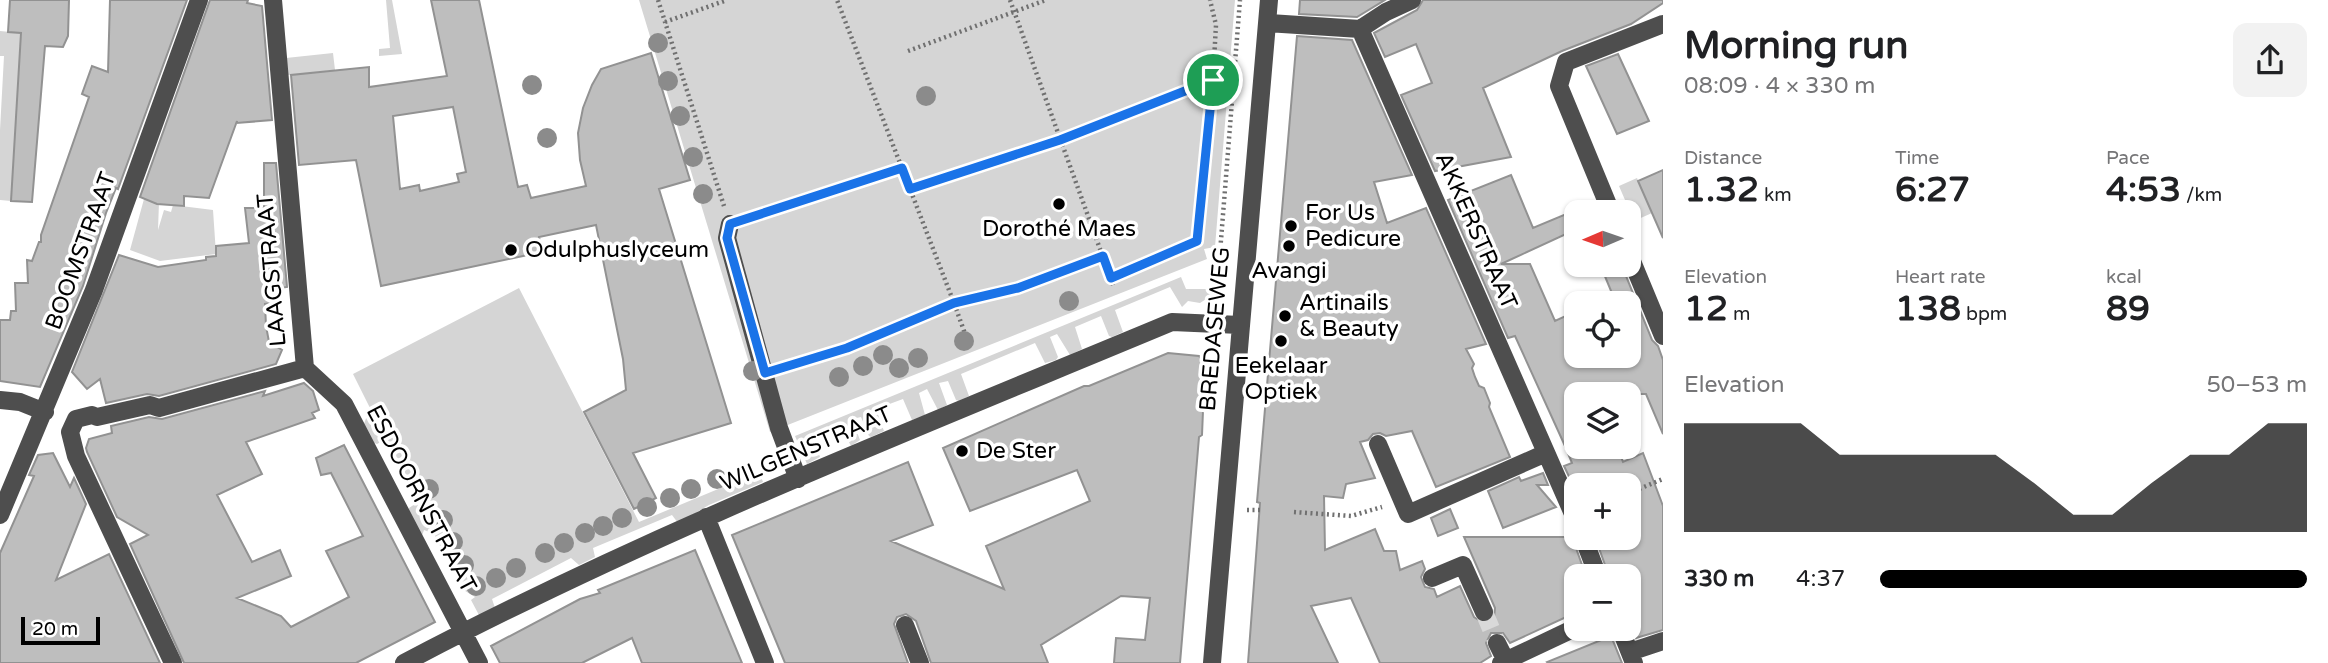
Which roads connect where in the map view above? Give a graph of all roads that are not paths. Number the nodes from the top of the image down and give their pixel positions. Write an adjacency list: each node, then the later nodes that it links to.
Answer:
1 (199, 0): 15 (street, BOOMSTRAAT)
2 (273, 0): 13 (street, LAAGSTRAAT)
3 (1269, 0): 5 (street, BREDASEWEG)
4 (1412, 0): 7 (street)
5 (1268, 23): 7 (street); 11 (street, BREDASEWEG)
6 (1663, 24): 8 (street)
7 (1360, 29): 18 (street, AKKERSTRAAT)
8 (1606, 200)
9 (730, 224): 19 (street)
10 (1639, 277): 12 (street)
11 (1240, 325): 19 (street, WILGENSTRAAT); 37 (street, BREDASEWEG)
12 (1663, 335)
13 (306, 368): 16 (street, LAAGSTRAAT); 26 (street, ESDOORNSTRAAT)
14 (0, 400): 15 (street)
15 (43, 416): 16 (street); 21 (street, BOOMSTRAAT)
16 (70, 432): 32 (street)
17 (1378, 444): 18 (street)
18 (1546, 453): 20 (street, AKKERSTRAAT)
19 (798, 479): 22 (street, WILGENSTRAAT)
20 (1564, 494)
21 (0, 515)
22 (706, 517): 26 (street, WILGENSTRAAT); 35 (street)
23 (1432, 578): 24 (street)
24 (1484, 612)
25 (905, 625): 36 (street)
26 (463, 632): 33 (street, WILGENSTRAAT); 34 (street, ESDOORNSTRAAT)
27 (1564, 632): 31 (street)
28 (1663, 641): 30 (street)
29 (1497, 643): 31 (street)
30 (1632, 657)
31 (1503, 662)
32 (173, 663)
33 (404, 663)
34 (479, 663)
35 (765, 663)
36 (920, 663)
37 (1212, 663)

